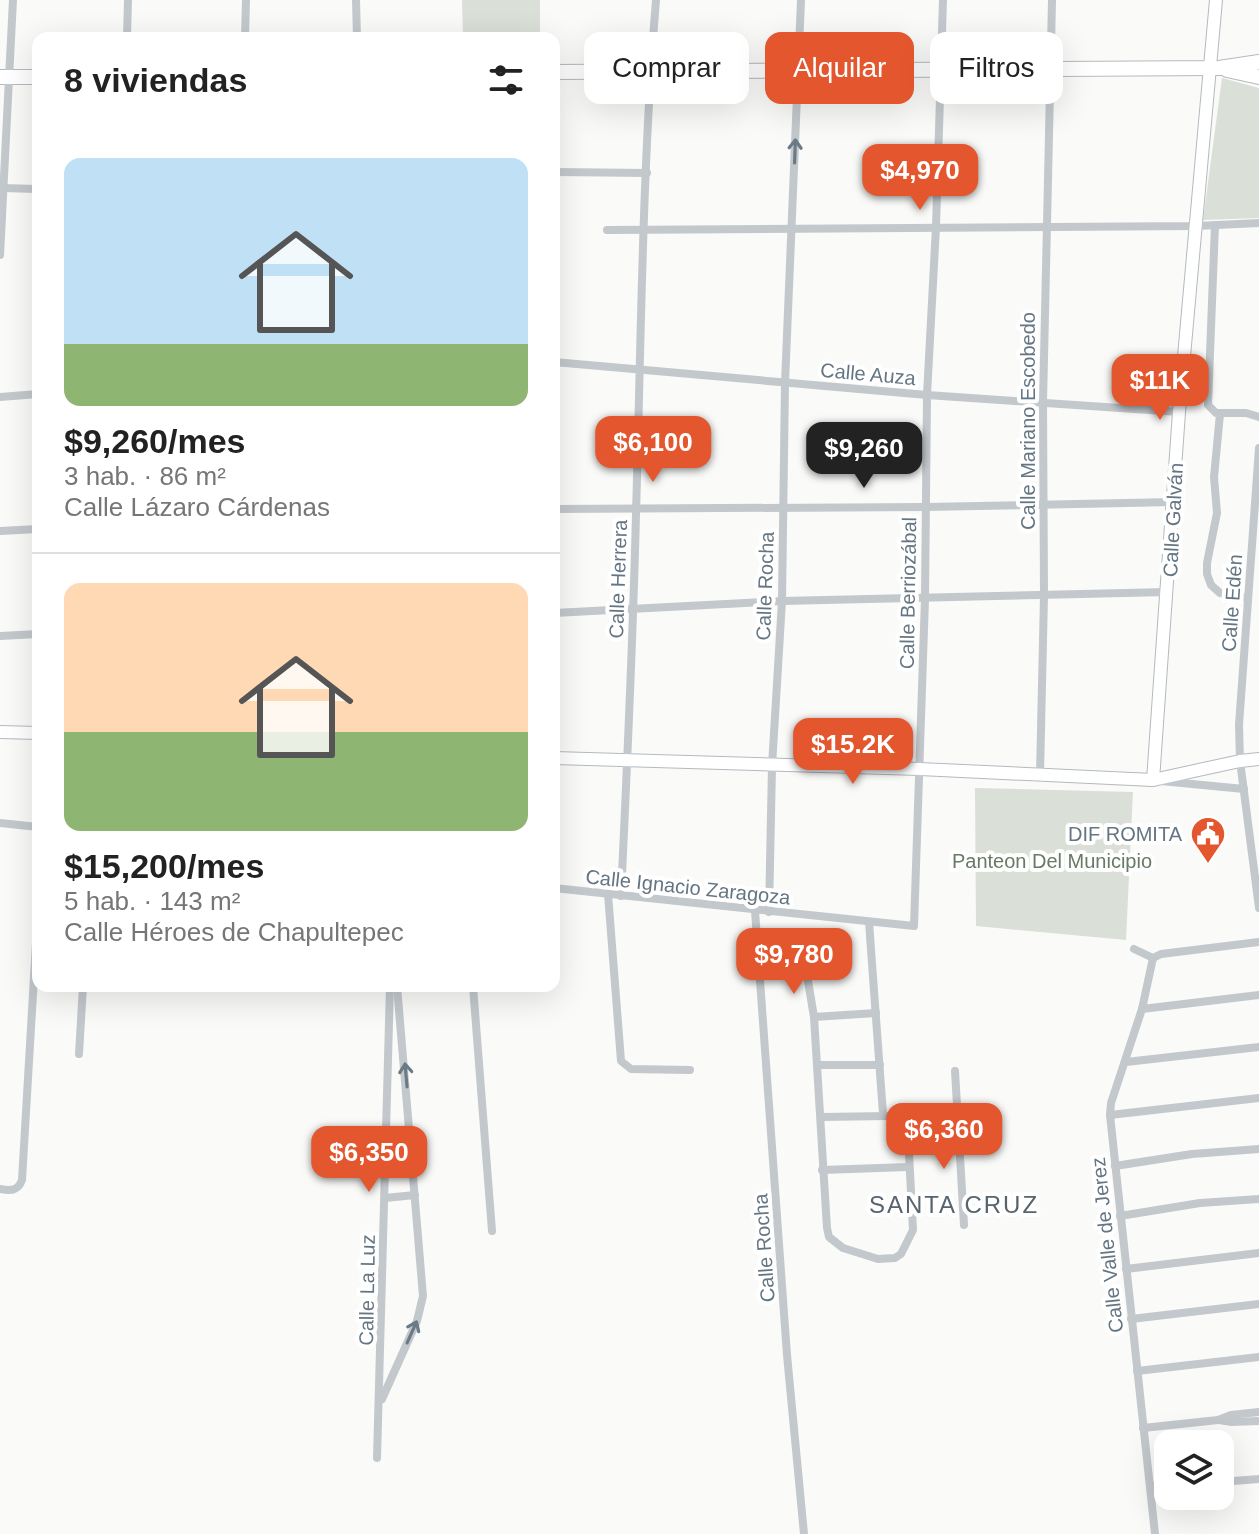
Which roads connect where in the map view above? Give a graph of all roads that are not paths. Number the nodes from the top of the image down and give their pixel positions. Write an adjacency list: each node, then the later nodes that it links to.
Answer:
1 (13, 0): 22 (street)
2 (128, 0): 10 (street)
3 (246, 0): 11 (street)
4 (356, 0): 12 (street)
5 (656, 0): 13 (street, Calle Herrera)
6 (801, 0): 14 (street, Calle Rocha)
7 (943, 0): 15 (street, Calle Berriozábal)
8 (1052, 0): 16 (street, Calle Mariano Escobedo)
9 (1216, 0): 18 (street, Calle Galván)
10 (127, 32)
11 (245, 32)
12 (357, 32)
13 (653, 32)
14 (800, 32)
15 (942, 32)
16 (1052, 32)
17 (1259, 62): 18 (main road)
18 (1214, 68): 19 (main road); 24 (main road); 35 (street, Calle Galván)
19 (1063, 69)
20 (560, 72): 21 (main road)
21 (584, 72)
22 (5, 77): 23 (main road); 31 (street)
23 (32, 77)
24 (1259, 77)
25 (649, 104): 30 (street, Calle Herrera)
26 (798, 104): 39 (street, Calle Rocha, one-way to 26)
27 (940, 104): 36 (street, Calle Berriozábal)
28 (1050, 104): 37 (street, Calle Mariano Escobedo)
29 (560, 172): 30 (street)
30 (647, 173): 38 (street, Calle Herrera)
31 (2, 188): 32 (street); 41 (street)
32 (32, 189)
33 (1259, 223): 34 (street)
34 (1215, 225): 35 (street); 50 (street)
35 (1196, 226): 37 (street); 49 (street, Calle Galván)
36 (936, 227): 37 (street); 39 (street); 46 (street, Calle Berriozábal)
37 (1047, 227): 48 (street, Calle Mariano Escobedo)
38 (644, 229): 39 (street); 40 (street); 43 (street, Calle Herrera)
39 (792, 229): 44 (street, Calle Rocha)
40 (607, 230)
41 (0, 255)
42 (560, 363): 43 (street, Calle Auza)
43 (638, 371): 44 (street, Calle Auza); 59 (street, Calle Herrera)
44 (785, 383): 46 (street, Calle Auza); 56 (street, Calle Rocha)
45 (32, 394): 47 (street)
46 (927, 395): 48 (street, Calle Auza); 57 (street, Calle Berriozábal)
47 (0, 397)
48 (1043, 403): 49 (street, Calle Auza); 54 (street, Calle Mariano Escobedo)
49 (1179, 412): 53 (street, Calle Galván)
50 (1220, 414): 51 (street); 64 (street)
51 (1259, 417)
52 (1259, 448): 55 (street, Calle Edén)
53 (1174, 502): 54 (street); 62 (street, Calle Galván)
54 (1043, 504): 57 (street); 63 (street, Calle Mariano Escobedo)
55 (1257, 504): 64 (street, Calle Edén)
56 (783, 506): 57 (street); 59 (street); 66 (street, Calle Rocha)
57 (925, 507): 65 (street, Calle Berriozábal)
58 (560, 509): 59 (street)
59 (636, 509): 67 (street, Calle Herrera)
60 (32, 529): 61 (street)
61 (0, 531)
62 (1168, 592): 63 (street); 80 (street, Calle Galván)
63 (1044, 596): 65 (street); 79 (street, Calle Mariano Escobedo)
64 (1248, 598): 75 (street, Calle Edén)
65 (925, 599): 66 (street); 78 (street, Calle Berriozábal)
66 (782, 601): 67 (street); 77 (street, Calle Rocha)
67 (634, 610): 68 (street); 76 (street, Calle Herrera)
68 (560, 613)
69 (32, 634): 70 (street)
70 (0, 636)
71 (0, 732): 72 (street)
72 (32, 733)
73 (560, 758): 76 (street)
74 (1259, 759): 75 (street)
75 (1240, 761): 80 (street); 81 (street, Calle Edén)
76 (627, 762): 77 (street); 88 (street, Calle Herrera)
77 (772, 766): 78 (street); 91 (street, Calle Rocha)
78 (920, 769): 79 (street); 93 (street, Calle Berriozábal)
79 (1040, 774): 80 (street)
80 (1153, 780): 81 (street)
81 (1244, 789): 84 (street, Calle Edén)
82 (0, 823): 83 (street)
83 (32, 826)
84 (1255, 836): 85 (street, Calle Edén)
85 (1258, 886): 89 (street, Calle Edén)
86 (560, 889): 87 (street, Calle Ignacio Zaragoza)
87 (608, 894): 88 (street, Calle Ignacio Zaragoza); 114 (street)
88 (621, 896): 90 (street, Calle Ignacio Zaragoza)
89 (1259, 908)
90 (755, 911): 91 (street, Calle Ignacio Zaragoza); 149 (street, Calle Rocha)
91 (769, 912): 92 (street, Calle Ignacio Zaragoza)
92 (869, 922): 93 (street, Calle Ignacio Zaragoza); 105 (street)
93 (914, 926)
94 (1259, 942): 96 (street)
95 (1134, 949): 96 (street)
96 (1153, 958): 104 (street, Calle Valle de Jerez)
97 (806, 969): 106 (street)
98 (34, 992): 126 (street)
99 (83, 992): 110 (street)
100 (390, 992): 109 (street, Calle La Luz)
101 (398, 992): 107 (street, Calle La Luz)
102 (473, 992): 132 (street)
103 (1259, 995): 104 (street)
104 (1142, 1009): 111 (street, Calle Valle de Jerez)
105 (876, 1013): 106 (street); 113 (street)
106 (814, 1017): 112 (street)
107 (404, 1047): 109 (street); 127 (street, Calle La Luz, one-way to 107)
108 (1259, 1047): 111 (street)
109 (387, 1048): 128 (street, Calle La Luz)
110 (79, 1054)
111 (1126, 1062): 120 (street, Calle Valle de Jerez)
112 (817, 1065): 113 (street); 121 (street)
113 (880, 1065): 117 (street)
114 (690, 1070)
115 (955, 1071): 119 (street)
116 (1259, 1098): 120 (street)
117 (883, 1114): 118 (street); 121 (street)
118 (907, 1115): 119 (street); 124 (street)
119 (956, 1115): 131 (street)
120 (1110, 1115): 123 (street, Calle Valle de Jerez)
121 (821, 1117): 125 (street)
122 (1259, 1149): 123 (street)
123 (1115, 1166): 130 (street, Calle Valle de Jerez)
124 (908, 1167): 125 (street); 125 (street)
125 (822, 1170)
126 (0, 1189)
127 (415, 1195): 128 (street); 139 (street, Calle La Luz, one-way to 127)
128 (385, 1198): 139 (street, Calle La Luz)
129 (1259, 1199): 130 (street)
130 (1120, 1216): 134 (street, Calle Valle de Jerez)
131 (964, 1225)
132 (492, 1231)
133 (1259, 1253): 134 (street)
134 (1126, 1269): 136 (street, Calle Valle de Jerez)
135 (1259, 1304): 136 (street)
136 (1131, 1319): 138 (street, Calle Valle de Jerez)
137 (1259, 1357): 138 (street)
138 (1137, 1371): 143 (street, Calle Valle de Jerez)
139 (380, 1403): 144 (street, Calle La Luz)
140 (1259, 1412): 141 (street)
141 (1218, 1420): 142 (street); 143 (street)
142 (1259, 1421)
143 (1143, 1428): 147 (street, Calle Valle de Jerez)
144 (377, 1458)
145 (1259, 1479): 146 (street)
146 (1234, 1481)
147 (1150, 1486): 148 (street); 150 (street, Calle Valle de Jerez)
148 (1154, 1486)
149 (804, 1534)
150 (1155, 1534)

